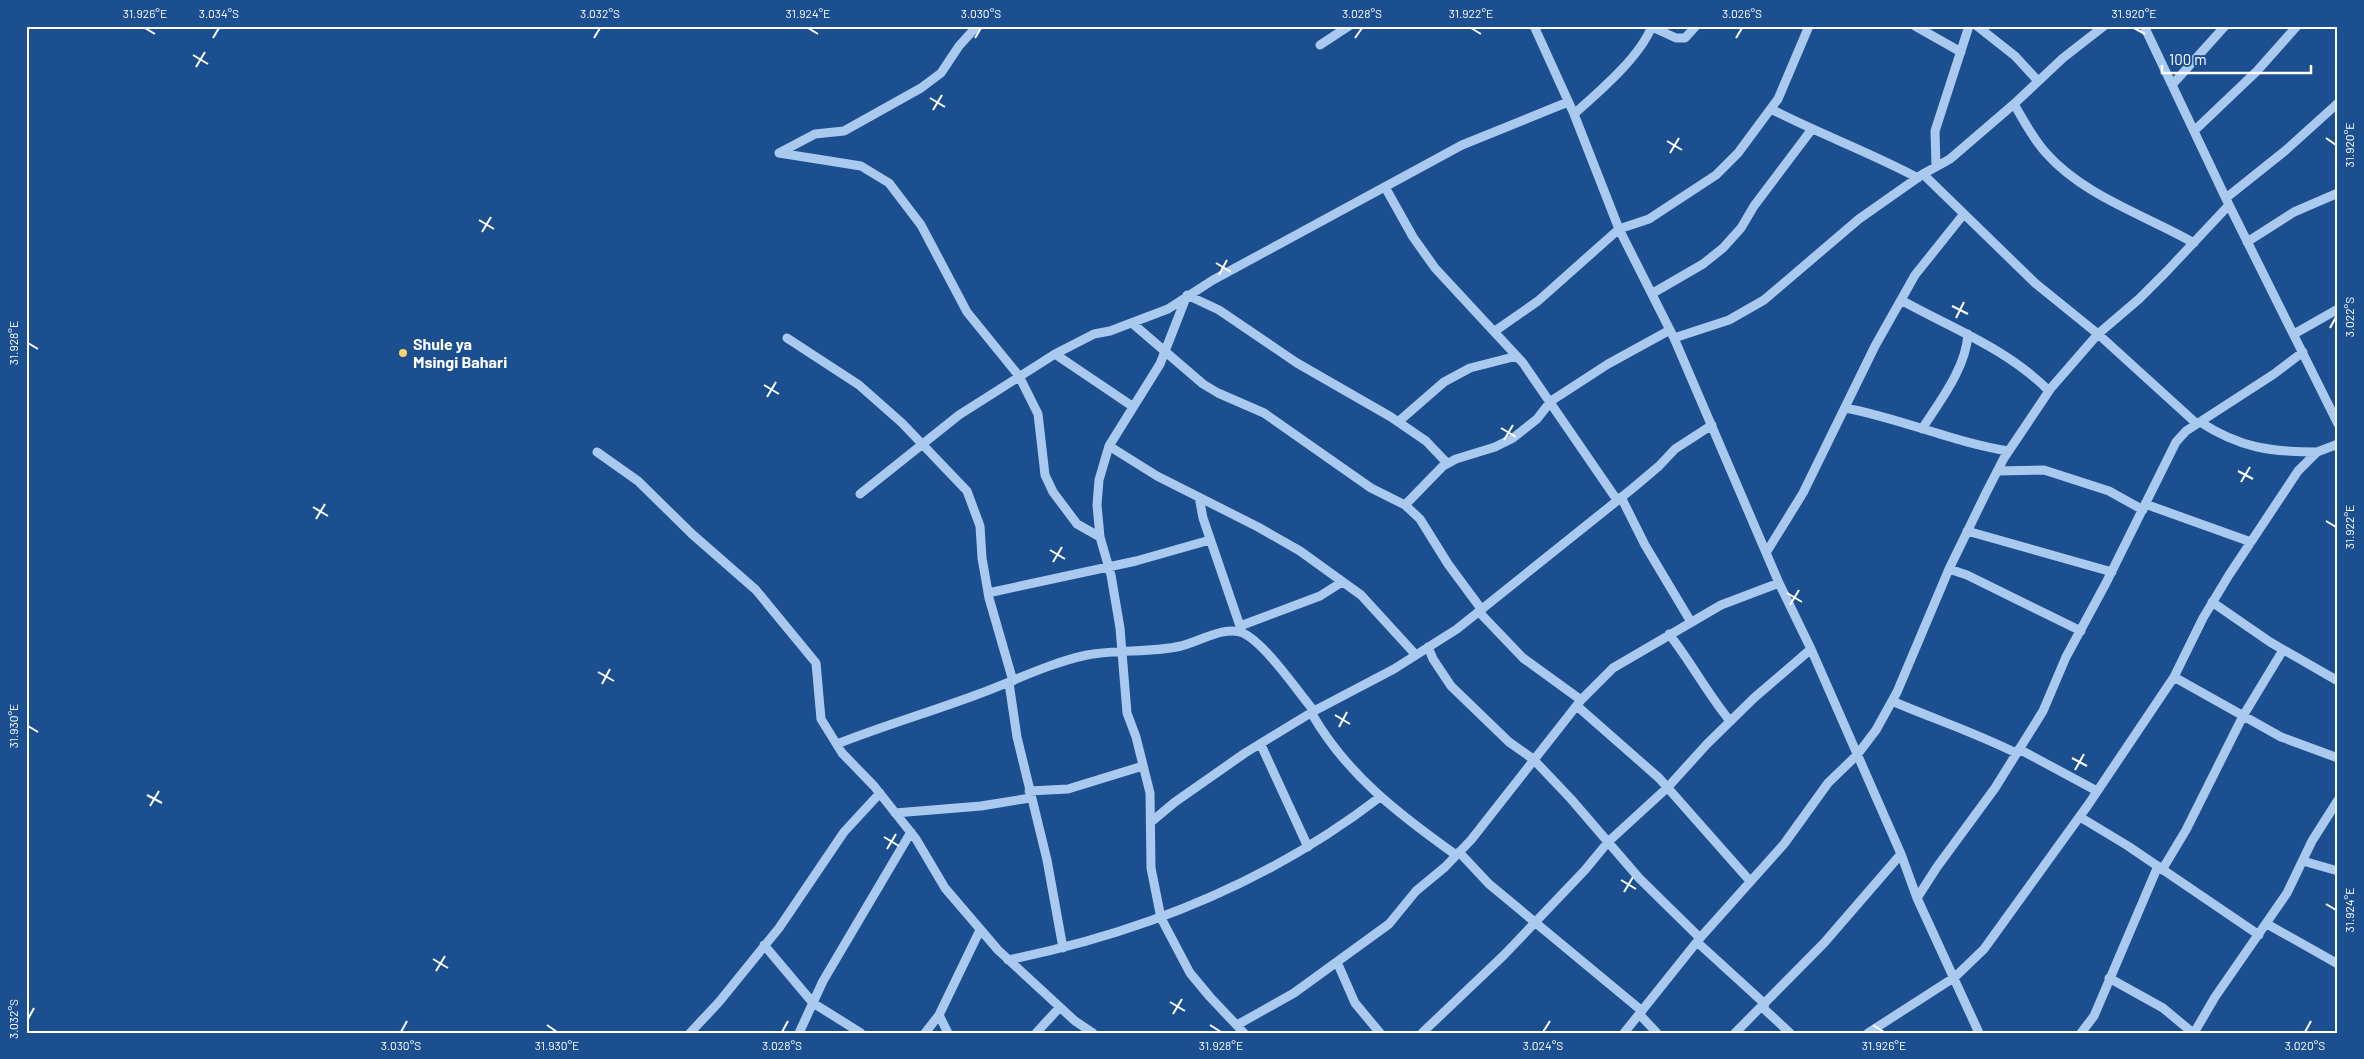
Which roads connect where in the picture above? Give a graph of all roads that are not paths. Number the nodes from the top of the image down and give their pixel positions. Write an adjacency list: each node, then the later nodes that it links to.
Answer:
1 (977, 26): 49 (street)
2 (1349, 26): 14 (street)
3 (1534, 26): 18 (street)
4 (1652, 26): 5 (street); 22 (street)
5 (1696, 26)
6 (1809, 26): 21 (street)
7 (1915, 26): 15 (street)
8 (1969, 26): 15 (street)
9 (1977, 26): 16 (street)
10 (2104, 26): 16 (street)
11 (2144, 26): 17 (street)
12 (2225, 26): 17 (street)
13 (2297, 26): 24 (street)
14 (1320, 45)
15 (1961, 52): 25 (street)
16 (2038, 81): 20 (street)
17 (2172, 85): 24 (street)
18 (1568, 102): 22 (street); 27 (street)
19 (2338, 103): 29 (street)
20 (2014, 104): 25 (street); 33 (street)
21 (1771, 109): 23 (street); 31 (street)
22 (1574, 114): 31 (street)
23 (1812, 128): 26 (street); 34 (street)
24 (2194, 131): 29 (street)
25 (1936, 167): 26 (street)
26 (1920, 176): 30 (street); 40 (street)
27 (1385, 187): 35 (street); 39 (street)
28 (2338, 193): 32 (street)
29 (2227, 201): 32 (street); 33 (street)
30 (1963, 215): 36 (street); 42 (street)
31 (1620, 229): 34 (street); 39 (street)
32 (2247, 242): 43 (street)
33 (2194, 243): 42 (street)
34 (1653, 293): 40 (street)
35 (1187, 295): 38 (street); 45 (street); 55 (street)
36 (1901, 300): 41 (street); 53 (street)
37 (2338, 308): 43 (street)
38 (1132, 323): 45 (street); 47 (street)
39 (1495, 331): 48 (street)
40 (1672, 334): 51 (street); 57 (street)
41 (1968, 334): 50 (street); 58 (street)
42 (2098, 334): 50 (street); 56 (street)
43 (2294, 334): 46 (street)
44 (787, 338): 59 (street)
45 (1165, 352): 52 (street); 70 (street)
46 (2304, 352): 54 (street); 56 (street)
47 (1055, 354): 49 (street); 52 (street)
48 (1517, 356): 51 (street); 55 (street)
49 (1018, 376): 59 (street); 73 (street)
50 (2049, 392): 62 (street)
51 (1550, 401): 65 (street); 69 (street)
52 (1132, 406): 61 (street)
53 (1845, 408): 58 (street); 76 (street)
54 (2337, 420)
55 (1398, 422): 65 (street)
56 (2198, 423): 64 (street); 71 (street)
57 (1712, 425): 69 (street); 76 (street)
58 (1922, 429): 62 (street)
59 (922, 443): 67 (street); 82 (street)
60 (2338, 444): 64 (street)
61 (1109, 446): 68 (street); 73 (street)
62 (2008, 451): 66 (street)
63 (597, 452): 102 (street)
64 (2317, 452): 75 (street)
65 (1448, 463): 70 (street)
66 (1997, 471): 71 (street); 72 (street)
67 (860, 494)
68 (1198, 497): 74 (street); 80 (street)
69 (1619, 499): 84 (street); 85 (street)
70 (1405, 505): 84 (street)
71 (2144, 507): 75 (street); 79 (street)
72 (1967, 531): 78 (street); 79 (street)
73 (1100, 537): 77 (street)
74 (1210, 540): 77 (street); 86 (street)
75 (2251, 542): 83 (street)
76 (1766, 553): 81 (street)
77 (1109, 567): 82 (street); 92 (street)
78 (1949, 569): 87 (street); 97 (street)
79 (2112, 572): 87 (street)
80 (1342, 582): 86 (street); 93 (street)
81 (1778, 583): 85 (street); 90 (street)
82 (988, 593): 96 (street)
83 (2212, 602): 91 (street); 94 (street)
84 (1480, 611): 89 (street); 98 (street)
85 (1691, 622): 88 (street)
86 (1241, 629): 92 (street); 99 (street)
87 (2080, 630): 104 (street)
88 (1669, 634): 98 (street); 101 (street)
89 (1428, 647): 93 (street); 107 (street)
90 (1811, 649): 101 (street); 105 (street)
91 (2283, 650): 95 (street); 100 (street)
92 (1123, 651): 96 (street); 108 (street)
93 (1415, 654): 99 (street)
94 (2174, 677): 100 (street); 110 (street)
95 (2338, 681)
96 (1011, 682): 102 (street); 112 (street)
97 (1892, 701): 104 (street); 105 (street)
98 (1579, 703): 107 (street); 109 (street)
99 (1313, 712): 103 (street); 113 (street)
100 (2243, 716): 106 (street); 124 (street)
101 (1730, 721): 109 (street)
102 (837, 744): 111 (street)
103 (1261, 745): 117 (street); 120 (street)
104 (2017, 751): 110 (street); 127 (street)
105 (1857, 754): 122 (street); 126 (street)
106 (2338, 758)
107 (1533, 759): 119 (street); 121 (street)
108 (1144, 766): 112 (street); 117 (street)
109 (1668, 787): 119 (street); 126 (street)
110 (2097, 791): 116 (street)
111 (880, 793): 115 (street); 134 (street)
112 (1030, 795): 115 (street); 135 (street)
113 (1380, 797): 120 (street); 121 (street)
114 (2338, 800): 123 (street)
115 (895, 813): 118 (street)
116 (2080, 817): 124 (street); 139 (street)
117 (1151, 822): 128 (street)
118 (911, 832): 131 (street); 141 (street)
119 (1608, 842): 129 (street); 133 (street)
120 (1308, 847): 128 (street)
121 (1458, 854): 129 (street); 137 (street)
122 (1901, 854): 127 (street); 142 (street)
123 (2303, 861): 125 (street); 130 (street)
124 (2160, 868): 132 (street); 140 (street)
125 (2338, 871)
126 (1750, 881): 133 (street)
127 (1918, 898): 139 (street)
128 (1161, 918): 135 (street); 146 (street)
129 (1535, 921): 144 (street); 156 (street)
130 (2267, 924): 132 (street); 138 (street)
131 (980, 930): 136 (street); 145 (street)
132 (2259, 935): 164 (street)
133 (1699, 940): 142 (street); 144 (street)
134 (764, 946): 141 (street); 147 (street)
135 (1063, 948): 136 (street)
136 (1008, 960): 143 (street)
137 (1337, 962): 146 (street); 155 (street)
138 (2338, 964)
139 (1955, 977): 161 (street); 162 (street)
140 (2109, 978): 163 (street); 164 (street)
141 (813, 1002): 148 (street); 149 (street)
142 (1763, 1005): 159 (street); 160 (street)
143 (1060, 1007): 152 (street); 153 (street)
144 (1640, 1013): 157 (street); 158 (street)
145 (938, 1014): 150 (street); 151 (street)
146 (1237, 1025): 154 (street)
147 (690, 1033)
148 (799, 1033)
149 (861, 1033)
150 (926, 1033)
151 (948, 1033)
152 (1036, 1033)
153 (1093, 1033)
154 (1244, 1033)
155 (1380, 1033)
156 (1422, 1033)
157 (1624, 1033)
158 (1657, 1033)
159 (1735, 1033)
160 (1790, 1033)
161 (1868, 1033)
162 (1979, 1033)
163 (2081, 1033)
164 (2193, 1033)

